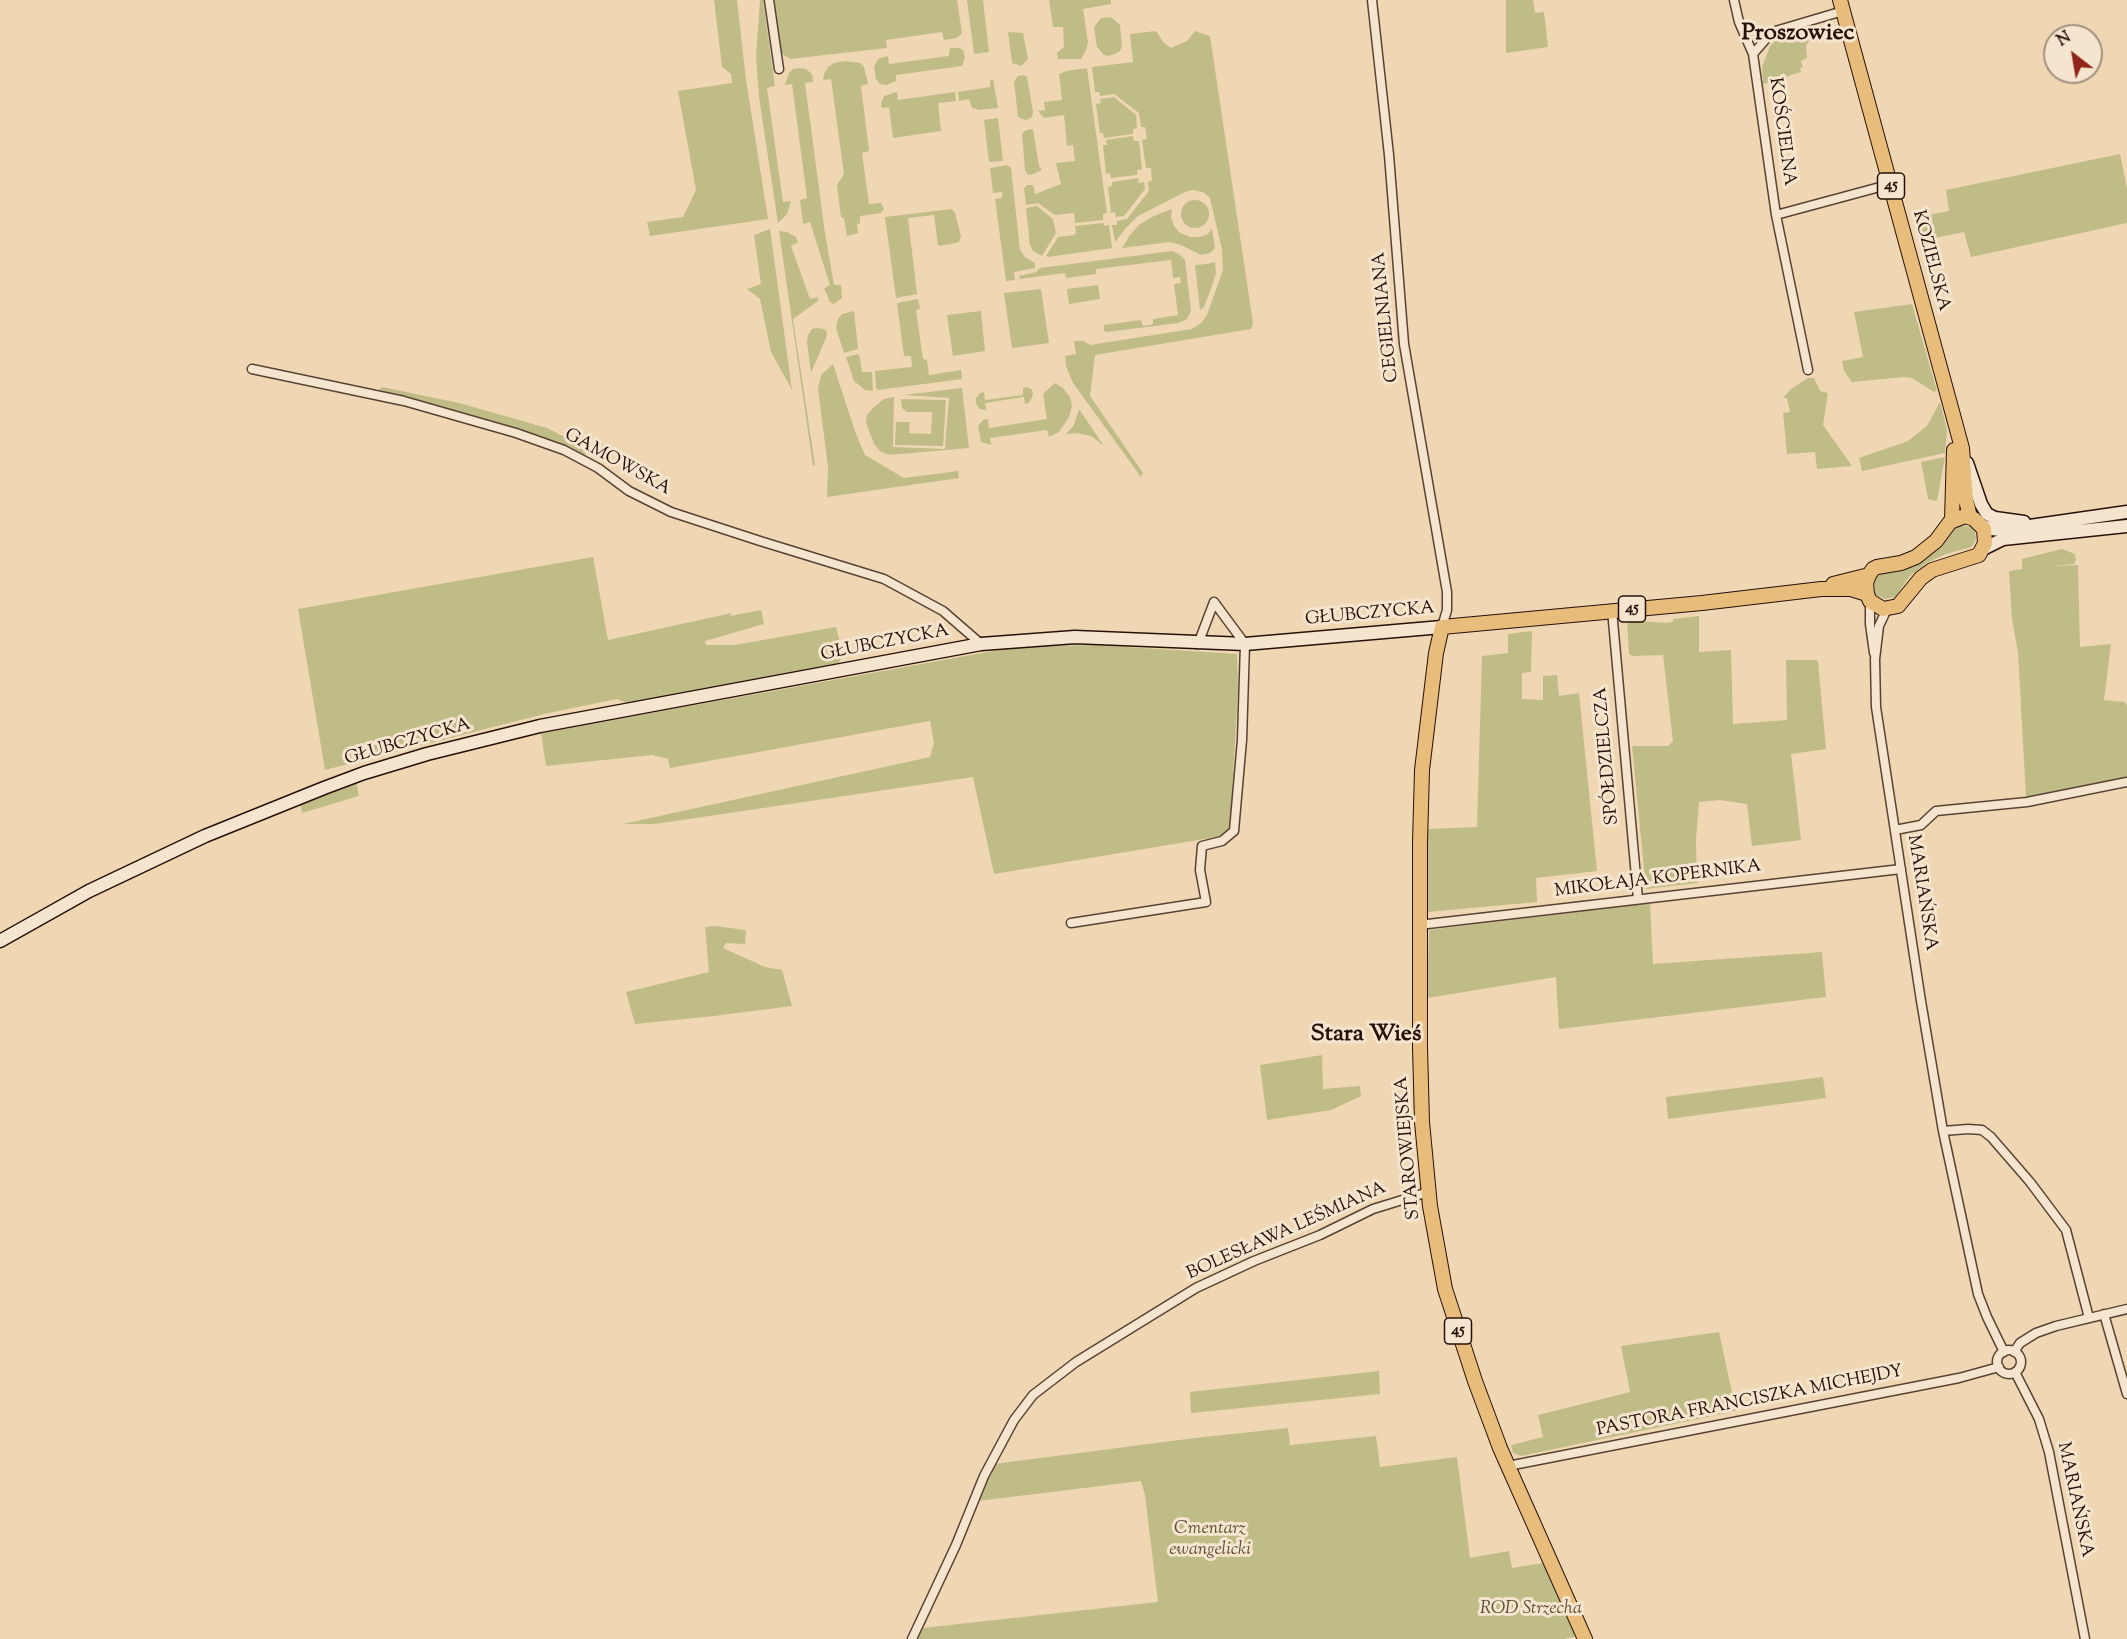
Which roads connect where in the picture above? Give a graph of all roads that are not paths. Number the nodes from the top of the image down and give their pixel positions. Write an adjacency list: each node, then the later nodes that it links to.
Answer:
1 (769, 0): 6 (street)
2 (1372, 0): 24 (street, CEGIELNIANA)
3 (1734, 0): 5 (street, KOŚCIELNA)
4 (1842, 5): 5 (street); 7 (main road, KOZIELSKA / 45)
5 (1753, 54): 8 (street, KOŚCIELNA)
6 (779, 69)
7 (1891, 184): 8 (street, KOŚCIELNA); 11 (main road, KOZIELSKA / 45)
8 (1776, 215): 10 (street, KOŚCIELNA)
9 (252, 369): 25 (street, GAMOWSKA)
10 (1808, 370)
11 (1954, 427): 12 (main road, KOZIELSKA / 45); 14 (main road, KOZIELSKA / 45)
12 (1962, 448): 15 (main road, KOZIELSKA / 45); 16 (main road)
13 (2127, 512): 16 (main road)
14 (1952, 519): 15 (main road); 19 (main road, 45)
15 (1976, 521): 16 (main road); 18 (main road, 45)
16 (2040, 523)
17 (2127, 526): 18 (main road)
18 (1983, 549): 22 (main road)
19 (1869, 575): 20 (main road, GŁUBCZYCKA / 45); 21 (main road)
20 (1821, 589): 21 (main road, GŁUBCZYCKA / 45); 23 (main road, GŁUBCZYCKA / 45)
21 (1869, 598): 22 (main road, 45); 28 (street, MARIAŃSKA)
22 (1887, 609): 28 (street, MARIAŃSKA)
23 (1612, 610): 24 (main road, GŁUBCZYCKA / 45); 32 (street, SPÓŁDZIELCZA)
24 (1442, 627): 27 (main road, GŁUBCZYCKA); 34 (main road, STAROWIEJSKA / 45)
25 (981, 644): 26 (main road, GŁUBCZYCKA); 35 (main road, GŁUBCZYCKA)
26 (1198, 644): 27 (main road, GŁUBCZYCKA); 27 (street)
27 (1245, 644): 33 (street)
28 (1875, 659): 30 (street, MARIAŃSKA)
29 (2127, 782): 30 (street)
30 (1895, 830): 31 (street, MARIAŃSKA)
31 (1901, 869): 32 (street, MIKOŁAJA KOPERNIKA); 36 (street, MARIAŃSKA)
32 (1638, 899): 34 (street, MIKOŁAJA KOPERNIKA)
33 (1071, 923)
34 (1419, 925): 45 (main road, STAROWIEJSKA / 45)
35 (0, 941)
36 (1943, 1131): 40 (street); 41 (street, MARIAŃSKA)
37 (1425, 1193): 46 (street, BOLESŁAWA LEŚMIANA)
38 (2127, 1309): 39 (street)
39 (2104, 1314): 40 (street); 44 (street)
40 (2089, 1318): 41 (street)
41 (2009, 1352): 42 (street); 43 (street)
42 (1999, 1367): 43 (street); 45 (street, PASTORA FRANCISZKA MICHEJDY)
43 (2015, 1372): 48 (street, MARIAŃSKA)
44 (2127, 1393)
45 (1508, 1466): 47 (main road, STAROWIEJSKA / 45)
46 (912, 1639)
47 (1585, 1639)
48 (2085, 1639)

